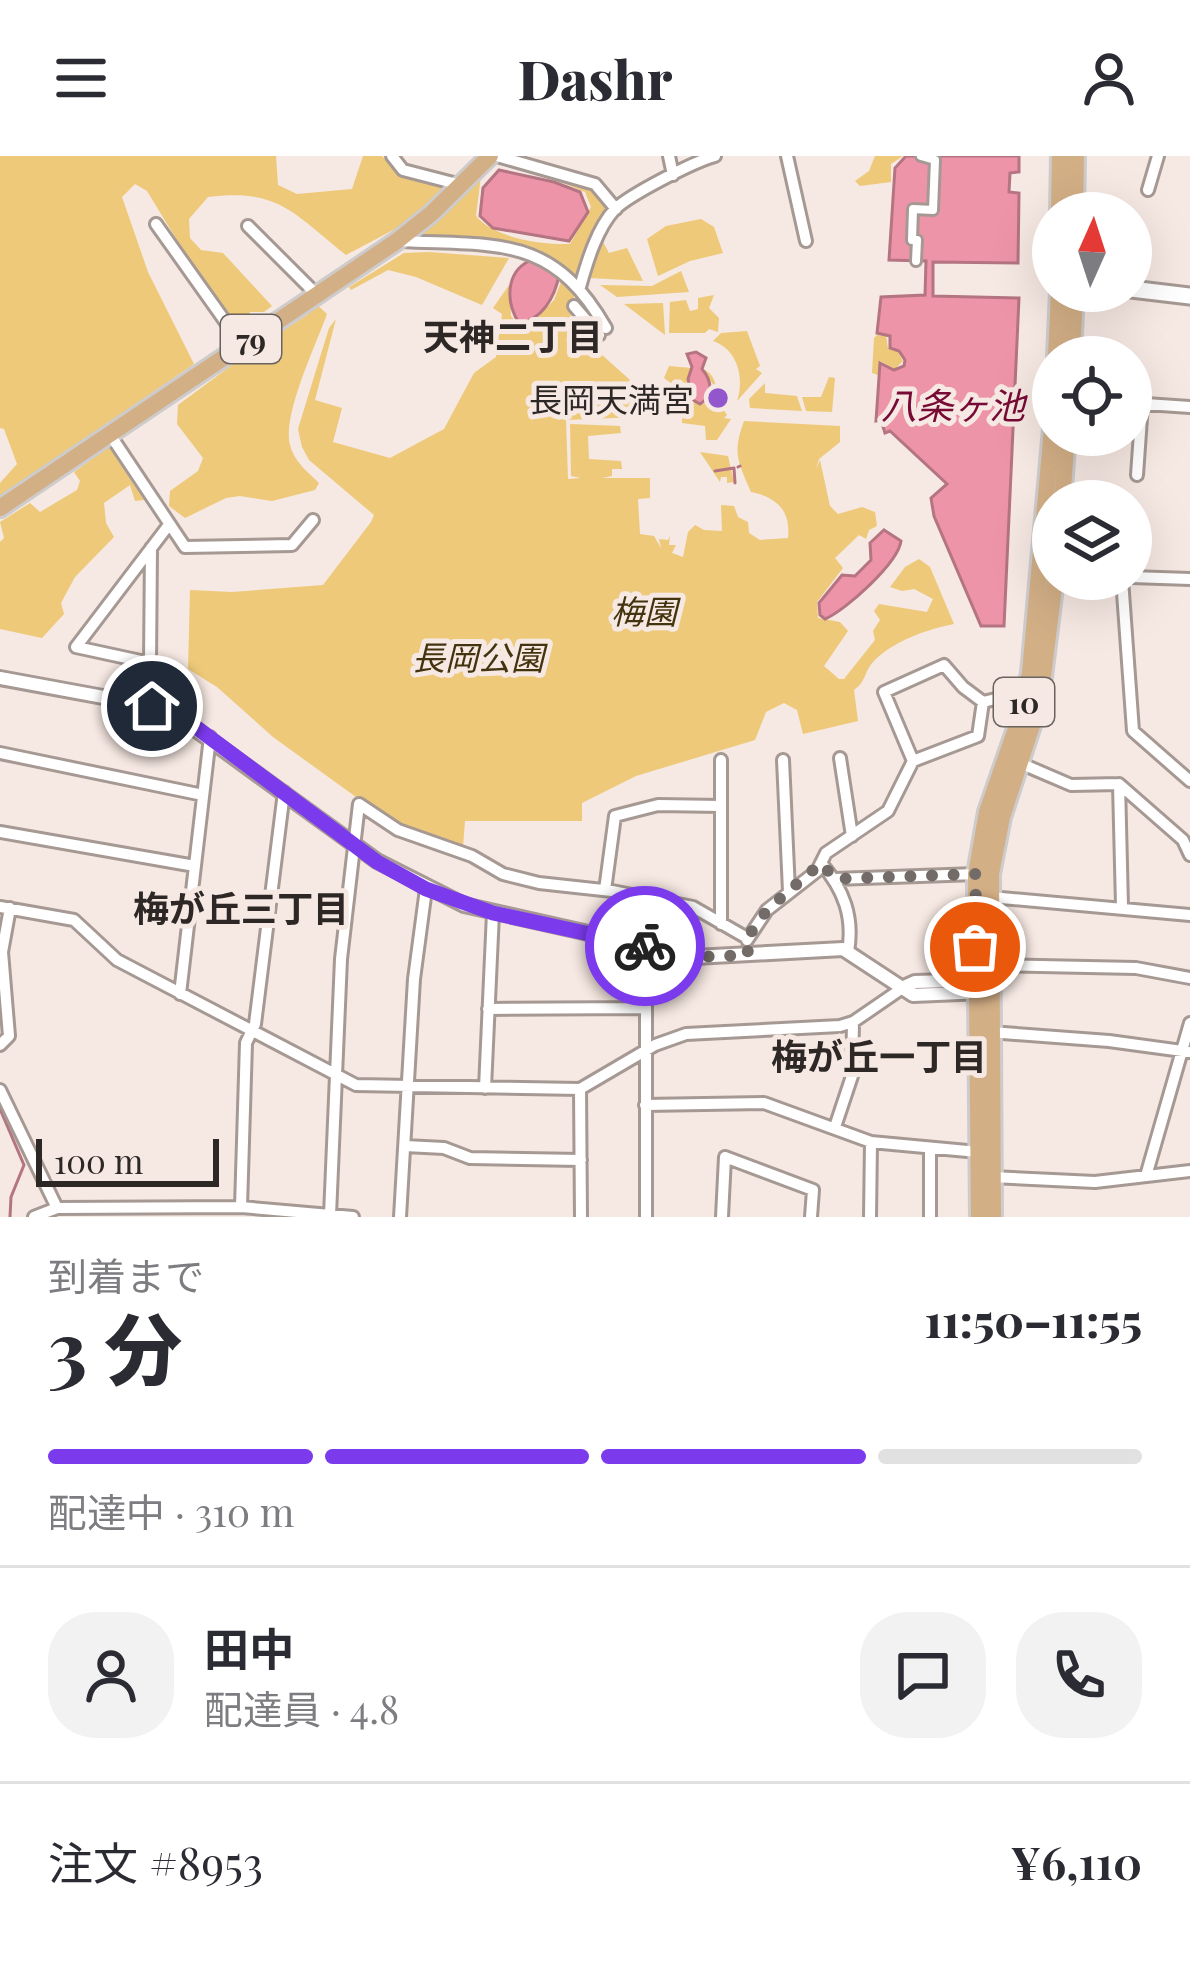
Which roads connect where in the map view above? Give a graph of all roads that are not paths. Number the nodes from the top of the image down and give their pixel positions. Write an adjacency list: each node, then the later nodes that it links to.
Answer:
1 (392, 156): 11 (street)
2 (493, 156): 11 (main road, 79); 15 (street)
3 (669, 156): 10 (street)
4 (715, 156): 10 (street)
5 (787, 156): 19 (street)
6 (921, 156): 20 (street)
7 (1060, 156): 13 (main road)
8 (1076, 156): 14 (main road)
9 (1157, 156): 12 (street)
10 (673, 175): 15 (street)
11 (461, 185): 18 (main road, 79)
12 (1148, 190)
13 (1060, 192)
14 (1075, 192)
15 (616, 208): 21 (street)
16 (156, 224): 26 (street)
17 (248, 226): 23 (street)
18 (398, 241): 21 (street); 23 (main road, 79)
19 (806, 242)
20 (916, 261)
21 (580, 287): 25 (street)
22 (1152, 291): 24 (main road)
23 (317, 295): 26 (main road, 79)
24 (1190, 296)
25 (574, 306)
26 (242, 346): 29 (main road, 79)
27 (1152, 405): 28 (street)
28 (1190, 407)
29 (111, 436): 32 (main road, 79); 34 (street)
30 (1137, 456): 31 (street)
31 (1137, 475)
32 (0, 508)
33 (313, 520): 34 (street)
34 (168, 526): 35 (street)
35 (151, 548): 35 (street)
36 (1152, 578): 37 (street)
37 (1190, 579)
38 (1044, 600): 42 (main road, 10)
39 (1048, 600): 49 (main road, 10)
40 (1128, 600): 51 (street)
41 (0, 678): 44 (street)
42 (1025, 698): 43 (street); 49 (main road, 10)
43 (983, 702): 50 (street); 50 (street)
44 (210, 737): 53 (street); 54 (street)
45 (0, 753): 54 (street)
46 (840, 758): 57 (street)
47 (721, 760): 55 (street)
48 (783, 760): 66 (street)
49 (1014, 760): 52 (street); 62 (main road, 10); 67 (main road, 10)
50 (913, 761): 57 (street)
51 (1190, 781)
52 (1119, 784): 59 (street); 69 (street)
53 (284, 792): 58 (street); 86 (street)
54 (203, 795): 61 (street)
55 (721, 806): 65 (street); 73 (street)
56 (0, 832): 61 (street)
57 (852, 836): 60 (street)
58 (354, 845): 64 (street); 65 (street); 91 (street)
59 (1190, 855)
60 (821, 863): 63 (street); 66 (street)
61 (195, 866): 81 (street)
62 (976, 874): 63 (street); 79 (main road, 10)
63 (835, 879): 76 (street)
64 (426, 889): 71 (street); 92 (street)
65 (605, 890): 68 (street)
66 (789, 891): 74 (street)
67 (990, 897): 69 (street); 79 (main road, 10)
68 (646, 898): 73 (street); 75 (street)
69 (1122, 906): 72 (street)
70 (5, 908): 81 (street); 88 (street)
71 (493, 913): 75 (street); 83 (street)
72 (1190, 915)
73 (721, 924): 74 (street)
74 (747, 938): 77 (street)
75 (644, 946): 77 (street); 82 (street)
76 (848, 952): 77 (street); 80 (street)
77 (748, 955)
78 (1190, 978): 79 (street)
79 (984, 982): 80 (street); 87 (main road, 10); 103 (main road, 10)
80 (904, 987): 84 (street)
81 (180, 994): 86 (street)
82 (644, 1008): 83 (street); 89 (street)
83 (488, 1009): 93 (street)
84 (853, 1022): 89 (street); 99 (street)
85 (1190, 1023): 90 (street)
86 (251, 1032): 91 (street); 108 (street)
87 (990, 1032): 90 (street); 107 (main road, 10)
88 (0, 1045)
89 (646, 1051): 94 (street); 96 (street)
90 (1186, 1052): 106 (street)
91 (336, 1077): 92 (street); 110 (street)
92 (410, 1087): 93 (street); 101 (street)
93 (484, 1088): 94 (street)
94 (580, 1089): 104 (street)
95 (0, 1090): 97 (street)
96 (645, 1105): 99 (street); 115 (street)
97 (13, 1120): 98 (street); 109 (street)
98 (0, 1124)
99 (835, 1127): 100 (street)
100 (872, 1142): 102 (street); 118 (street)
101 (405, 1146): 104 (street); 113 (street)
102 (930, 1148): 103 (street); 119 (street)
103 (978, 1152): 120 (main road, 10)
104 (580, 1160): 114 (street)
105 (1190, 1172): 106 (street)
106 (1146, 1176): 107 (street)
107 (992, 1177): 121 (main road, 10)
108 (241, 1207): 109 (street); 110 (street)
109 (56, 1208): 111 (street)
110 (330, 1214): 112 (street)
111 (34, 1217)
112 (353, 1217)
113 (400, 1217)
114 (581, 1217)
115 (646, 1217)
116 (722, 1217): 117 (street)
117 (812, 1217)
118 (870, 1217)
119 (930, 1217)
120 (979, 1217)
121 (993, 1217)

